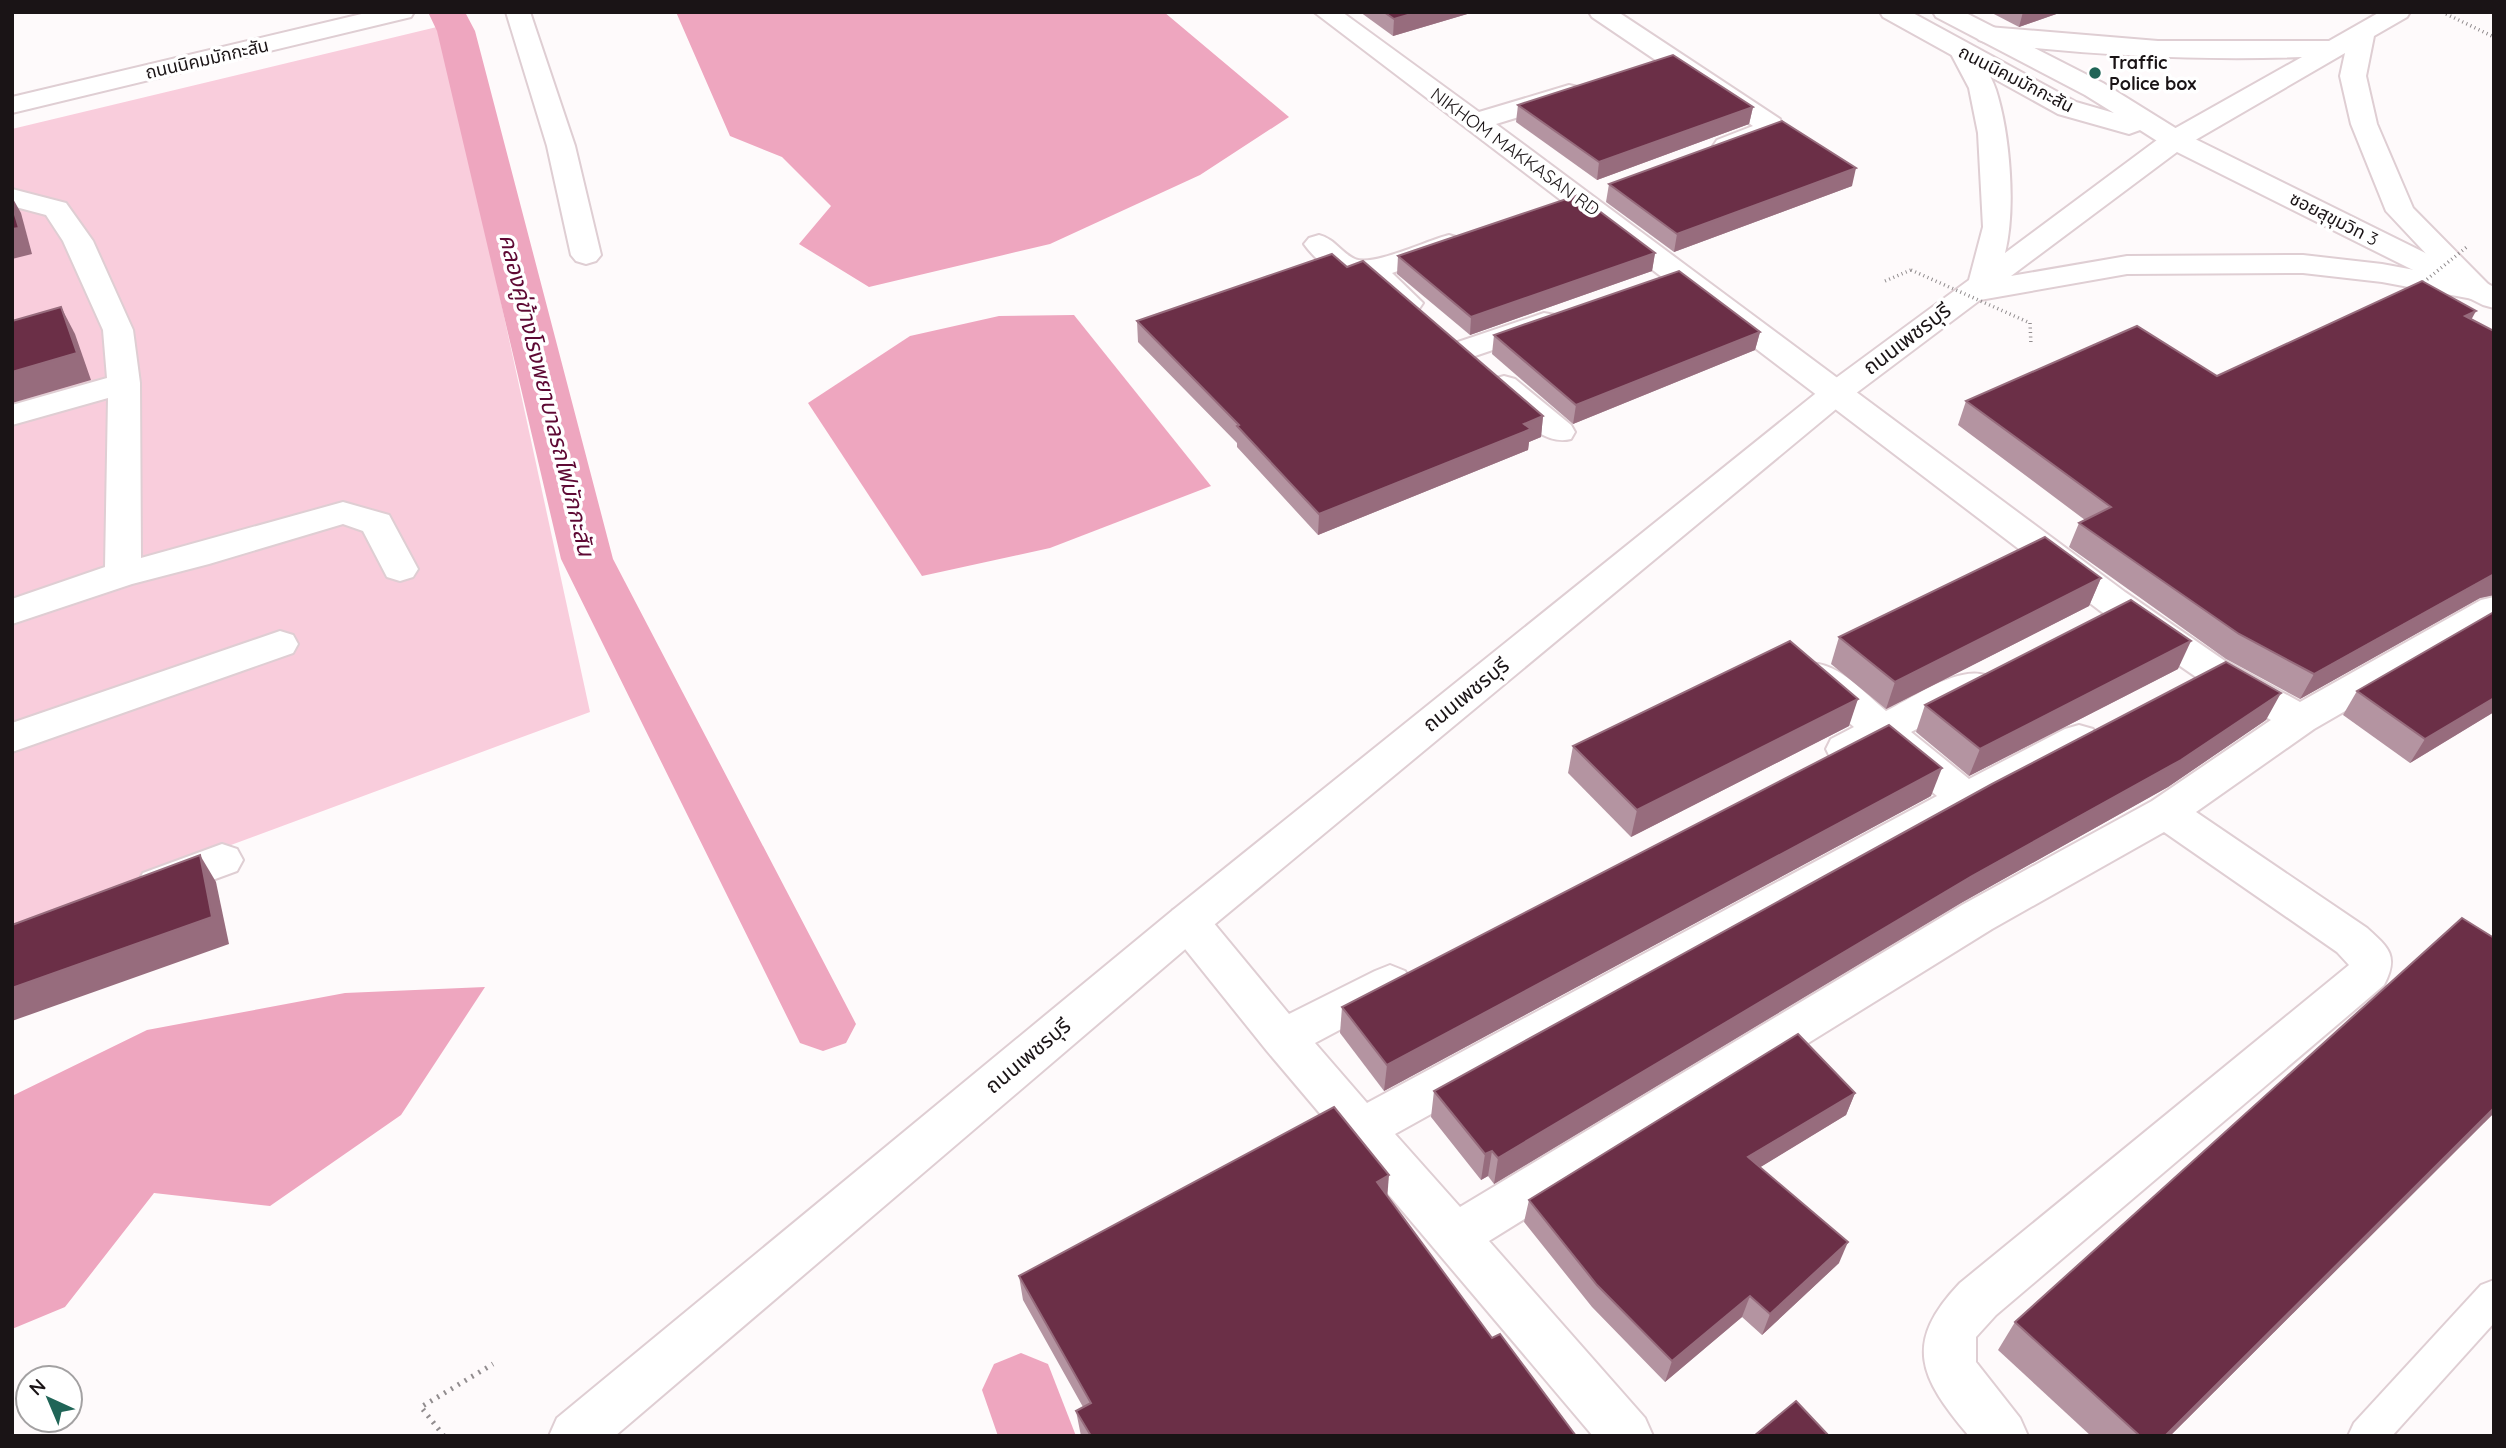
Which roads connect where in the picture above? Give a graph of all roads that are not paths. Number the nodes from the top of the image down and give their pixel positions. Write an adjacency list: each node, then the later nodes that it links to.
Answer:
1 (324, 12): 15 (street, ถนนนิคมมักกะสัน)
2 (518, 12): 26 (street)
3 (1601, 12): 13 (street)
4 (1892, 12): 12 (street, ถนนนิคมมักกะสัน)
5 (1945, 12): 10 (street, ถนนนิคมมักกะสัน)
6 (2398, 12): 9 (street, ถนนเพชรบุรี)
7 (396, 13): 17 (street, ถนนนิคมมักกะสัน)
8 (1341, 15): 18 (street, NIKHOM MAKKASAN RD)
9 (2362, 33): 11 (street, ถนนเพชรบุรี); 29 (street)
10 (1988, 35): 11 (street); 19 (street, ถนนนิคมมักกะสัน)
11 (2333, 48): 19 (street, ถนนเพชรบุรี)
12 (1963, 52): 19 (street, ถนนนิคมมักกะสัน); 28 (street)
13 (1675, 60): 14 (street); 20 (street)
14 (1637, 71)
15 (12, 86)
16 (1587, 87): 18 (street)
17 (12, 105)
18 (1474, 122): 21 (street, NIKHOM MAKKASAN RD)
19 (2175, 139): 28 (street, ถนนเพชรบุรี); 29 (street, ซอยสุขุมวิท 3)
20 (1697, 157)
21 (1593, 195): 23 (street); 33 (street, NIKHOM MAKKASAN RD)
22 (12, 197): 32 (street)
23 (1542, 212)
24 (1480, 233): 27 (street)
25 (1319, 244): 27 (street)
26 (586, 255)
27 (1371, 270): 31 (street)
28 (1976, 287): 29 (street); 33 (street, ถนนเพชรบุรี)
29 (2486, 295)
30 (1577, 310): 31 (street)
31 (1446, 336): 35 (street)
32 (124, 383): 34 (street); 37 (street)
33 (1836, 393): 38 (street, NIKHOM MAKKASAN RD); 56 (street, ถนนเพชรบุรี)
34 (12, 415)
35 (1559, 432)
36 (400, 569): 37 (street)
37 (123, 574): 40 (street)
38 (2122, 607): 41 (street); 45 (street, NIKHOM MAKKASAN RD)
39 (2494, 609): 47 (street)
40 (12, 612)
41 (2086, 625)
42 (280, 644): 50 (street)
43 (1802, 664): 49 (street)
44 (2003, 668): 49 (street)
45 (2213, 670): 46 (street); 47 (street, NIKHOM MAKKASAN RD)
46 (2175, 689)
47 (2300, 719): 53 (street)
48 (2114, 721): 52 (street)
49 (1884, 729): 51 (street); 52 (street)
50 (12, 738)
51 (1810, 767)
52 (1966, 798): 59 (street)
53 (2166, 812): 60 (street); 64 (street)
54 (222, 860): 55 (street)
55 (123, 897)
56 (1188, 922): 58 (street); 62 (street, ถนนเพชรบุรี)
57 (1418, 969): 58 (street)
58 (1283, 1038): 59 (street)
59 (1361, 1129): 60 (street)
60 (1455, 1236): 63 (street)
61 (2494, 1297): 65 (lane)
62 (575, 1436)
63 (1627, 1436)
64 (2002, 1436)
65 (2367, 1436)

